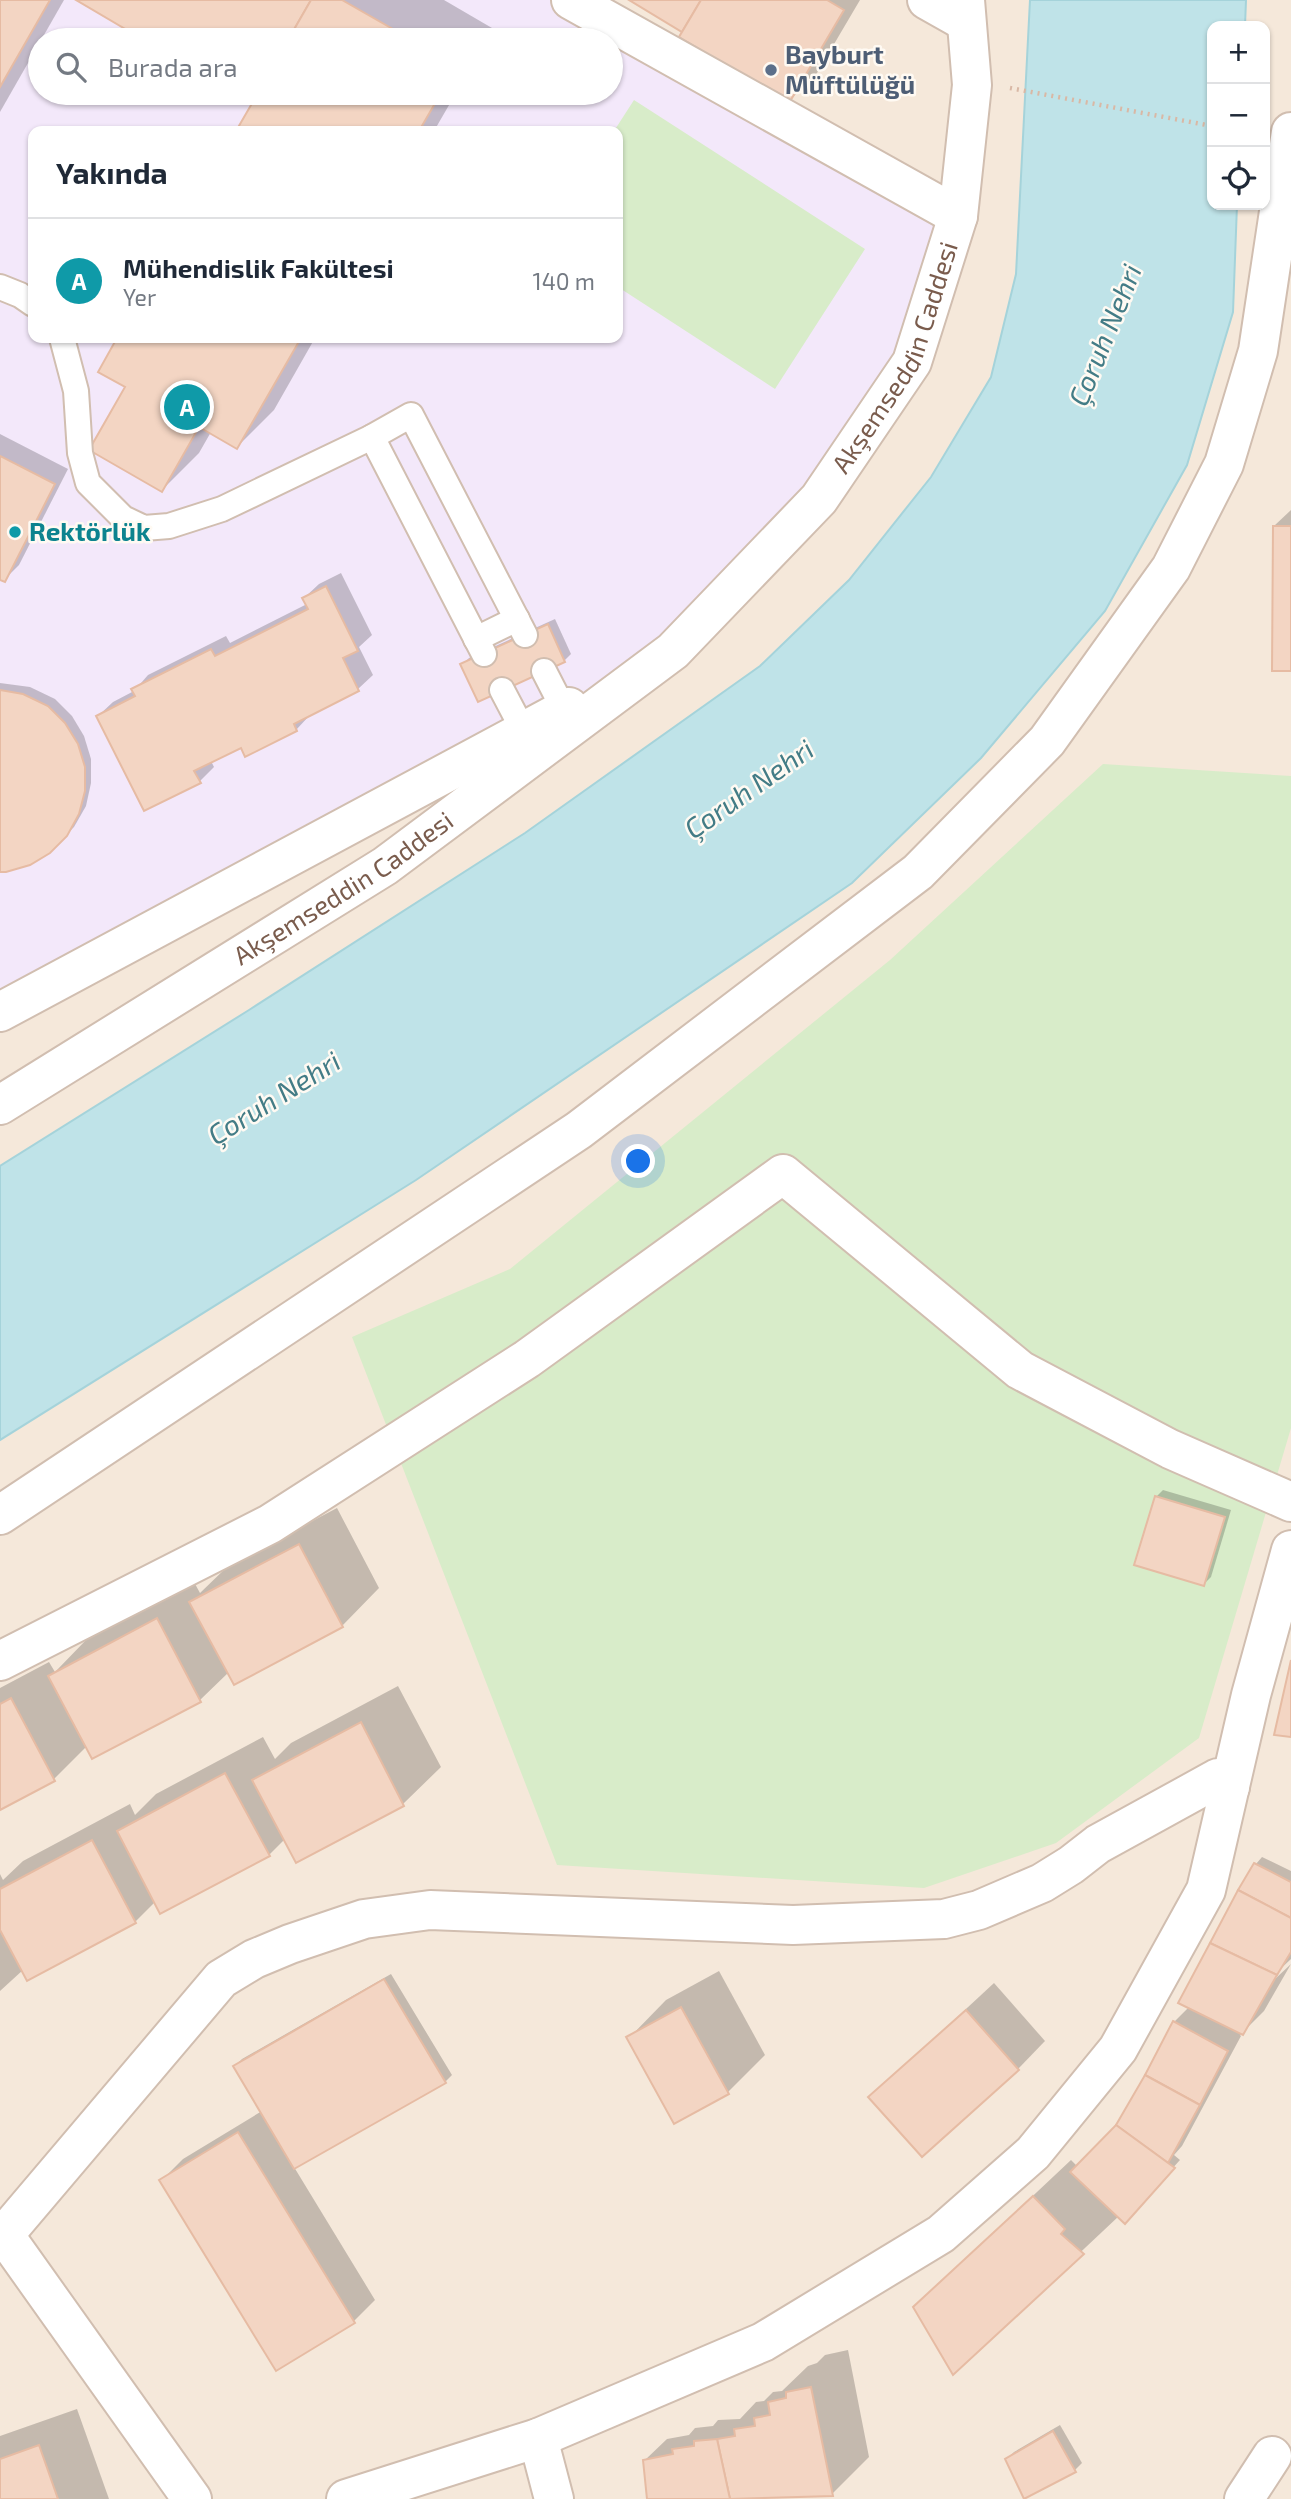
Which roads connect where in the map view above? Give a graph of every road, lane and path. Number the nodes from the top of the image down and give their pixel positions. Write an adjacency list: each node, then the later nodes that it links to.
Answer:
1 (571, 0): 4 (street)
2 (927, 0): 3 (street)
3 (966, 11): 9 (street, Akşemseddin Caddesi)
4 (621, 28)
5 (623, 29): 9 (street)
6 (1009, 88): 7 (path)
7 (1207, 125)
8 (1285, 137): 22 (street)
9 (958, 216): 14 (street, Akşemseddin Caddesi)
10 (0, 288): 11 (lane)
11 (28, 301)
12 (63, 343): 13 (lane)
13 (372, 438): 13 (lane)
14 (673, 651): 17 (street, Akşemseddin Caddesi); 20 (street, Akşemseddin Caddesi)
15 (544, 671): 17 (lane)
16 (502, 691): 18 (lane)
17 (564, 709): 18 (street, Akşemseddin Caddesi)
18 (523, 730): 19 (street, Akşemseddin Caddesi)
19 (0, 1012)
20 (0, 1105)
21 (1291, 1503): 24 (street)
22 (0, 1515)
23 (1291, 1550): 25 (street)
24 (0, 1661)
25 (1230, 1787): 26 (street); 27 (street)
26 (1, 2235): 29 (street)
27 (538, 2438): 30 (street); 31 (street)
28 (1272, 2456): 32 (street)
29 (192, 2499)
30 (346, 2499)
31 (554, 2499)
32 (1244, 2499)

